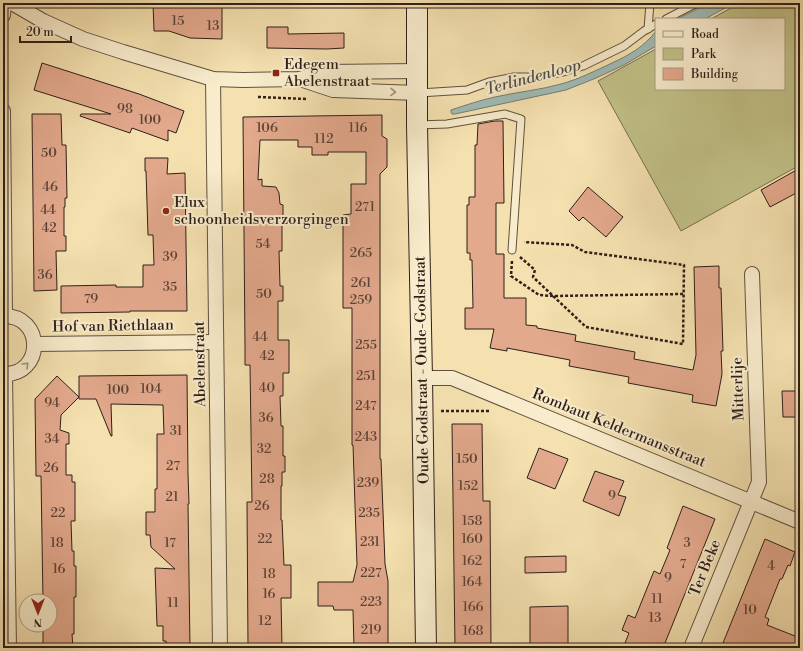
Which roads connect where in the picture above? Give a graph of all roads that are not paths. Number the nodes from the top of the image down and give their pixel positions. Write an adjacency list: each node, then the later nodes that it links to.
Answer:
1 (4, 3): 6 (street)
2 (12, 3): 11 (street)
3 (418, 3): 10 (street, Oude Godstraat - Oude-Godstraat)
4 (650, 3): 9 (lane)
5 (697, 3): 7 (lane)
6 (3, 15)
7 (668, 18)
8 (655, 25): 9 (lane)
9 (648, 29): 13 (lane)
10 (417, 71): 12 (street); 13 (street, Oude Godstraat - Oude-Godstraat)
11 (213, 79): 12 (street); 19 (street, Abelenstraat)
12 (299, 79): 13 (street, one-way to 13)
13 (418, 93): 15 (street, Oude Godstraat - Oude-Godstraat)
14 (3, 111): 18 (street)
15 (417, 124): 16 (lane); 22 (street, Oude Godstraat - Oude-Godstraat)
16 (512, 250)
17 (752, 274): 23 (street, Mitterlije)
18 (4, 316): 20 (street, Hof van Riethlaan)
19 (216, 342): 20 (street, Hof van Riethlaan); 26 (street, Abelenstraat)
20 (35, 344): 21 (street, Hof van Riethlaan, one-way to 20)
21 (4, 374): 25 (street)
22 (422, 378): 23 (street, Rombaut Keldermansstraat); 27 (street, Oude Godstraat - Oude-Godstraat)
23 (751, 501): 24 (street, Rombaut Keldermansstraat); 28 (street, Ter Beke)
24 (800, 522)
25 (8, 648)
26 (220, 648)
27 (426, 648)
28 (691, 648)

